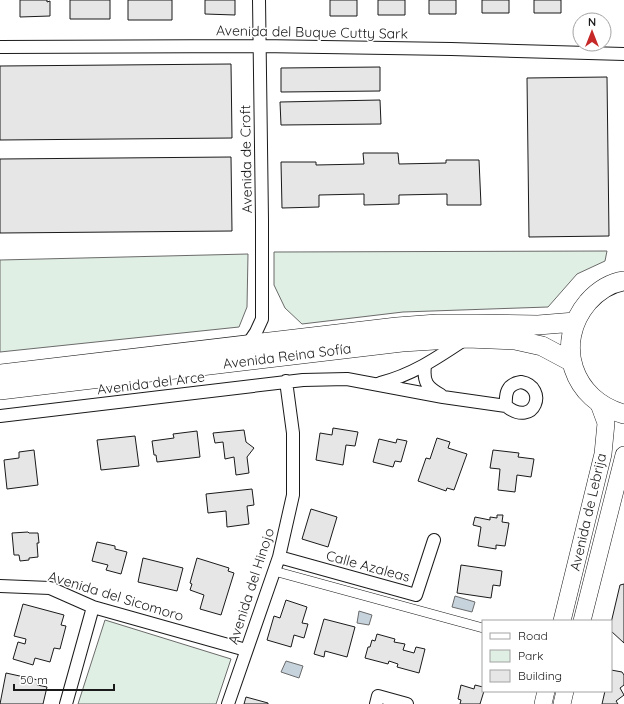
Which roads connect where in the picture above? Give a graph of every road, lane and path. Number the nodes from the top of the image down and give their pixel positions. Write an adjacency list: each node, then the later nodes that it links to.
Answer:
1 (258, 0): 2 (street, Avenida de Croft)
2 (260, 46): 3 (street, Avenida del Buque Cutty Sark); 4 (street, Avenida del Buque Cutty Sark); 6 (street, Avenida de Croft)
3 (0, 48)
4 (624, 54)
5 (624, 281): 7 (main road)
6 (262, 319): 9 (street); 10 (street, Avenida de Croft)
7 (575, 322): 9 (main road, Avenida Reina Sofía); 11 (main road)
8 (467, 338): 11 (main road, Avenida Reina Sofía); 12 (street, Avenida del Arce); 16 (main road, Avenida Reina Sofía)
9 (278, 341): 10 (main road, Avenida Reina Sofía)
10 (248, 344): 13 (main road, Avenida Reina Sofía)
11 (572, 362): 18 (main road)
12 (425, 366): 15 (street, Avenida del Arce); 17 (street)
13 (0, 374)
14 (286, 381): 15 (street, Avenida del Arce); 21 (street, Avenida del Arce); 24 (street, Avenida del Hinojo)
15 (376, 384): 17 (street, Avenida del Arce)
16 (0, 390)
17 (443, 397): 19 (street, Avenida del Arce)
18 (599, 404): 20 (main road); 28 (main road, Avenida de Lebrija)
19 (506, 406)
20 (624, 414)
21 (0, 416)
22 (624, 455): 29 (main road, Avenida de Lebrija)
23 (434, 540): 24 (street, Calle Azaleas)
24 (279, 557): 25 (street, Avenida del Hinojo)
25 (274, 571): 30 (street); 31 (street, Avenida del Hinojo)
26 (0, 586): 27 (street, Avenida del Sicomoro)
27 (93, 607): 31 (street, Avenida del Sicomoro); 34 (street)
28 (562, 620)
29 (582, 620)
30 (482, 628)
31 (246, 650): 35 (street, Avenida del Hinojo)
32 (546, 692): 38 (main road)
33 (565, 692): 39 (main road)
34 (66, 704)
35 (228, 704)
36 (376, 704): 37 (street)
37 (406, 704)
38 (542, 704)
39 (562, 704)

